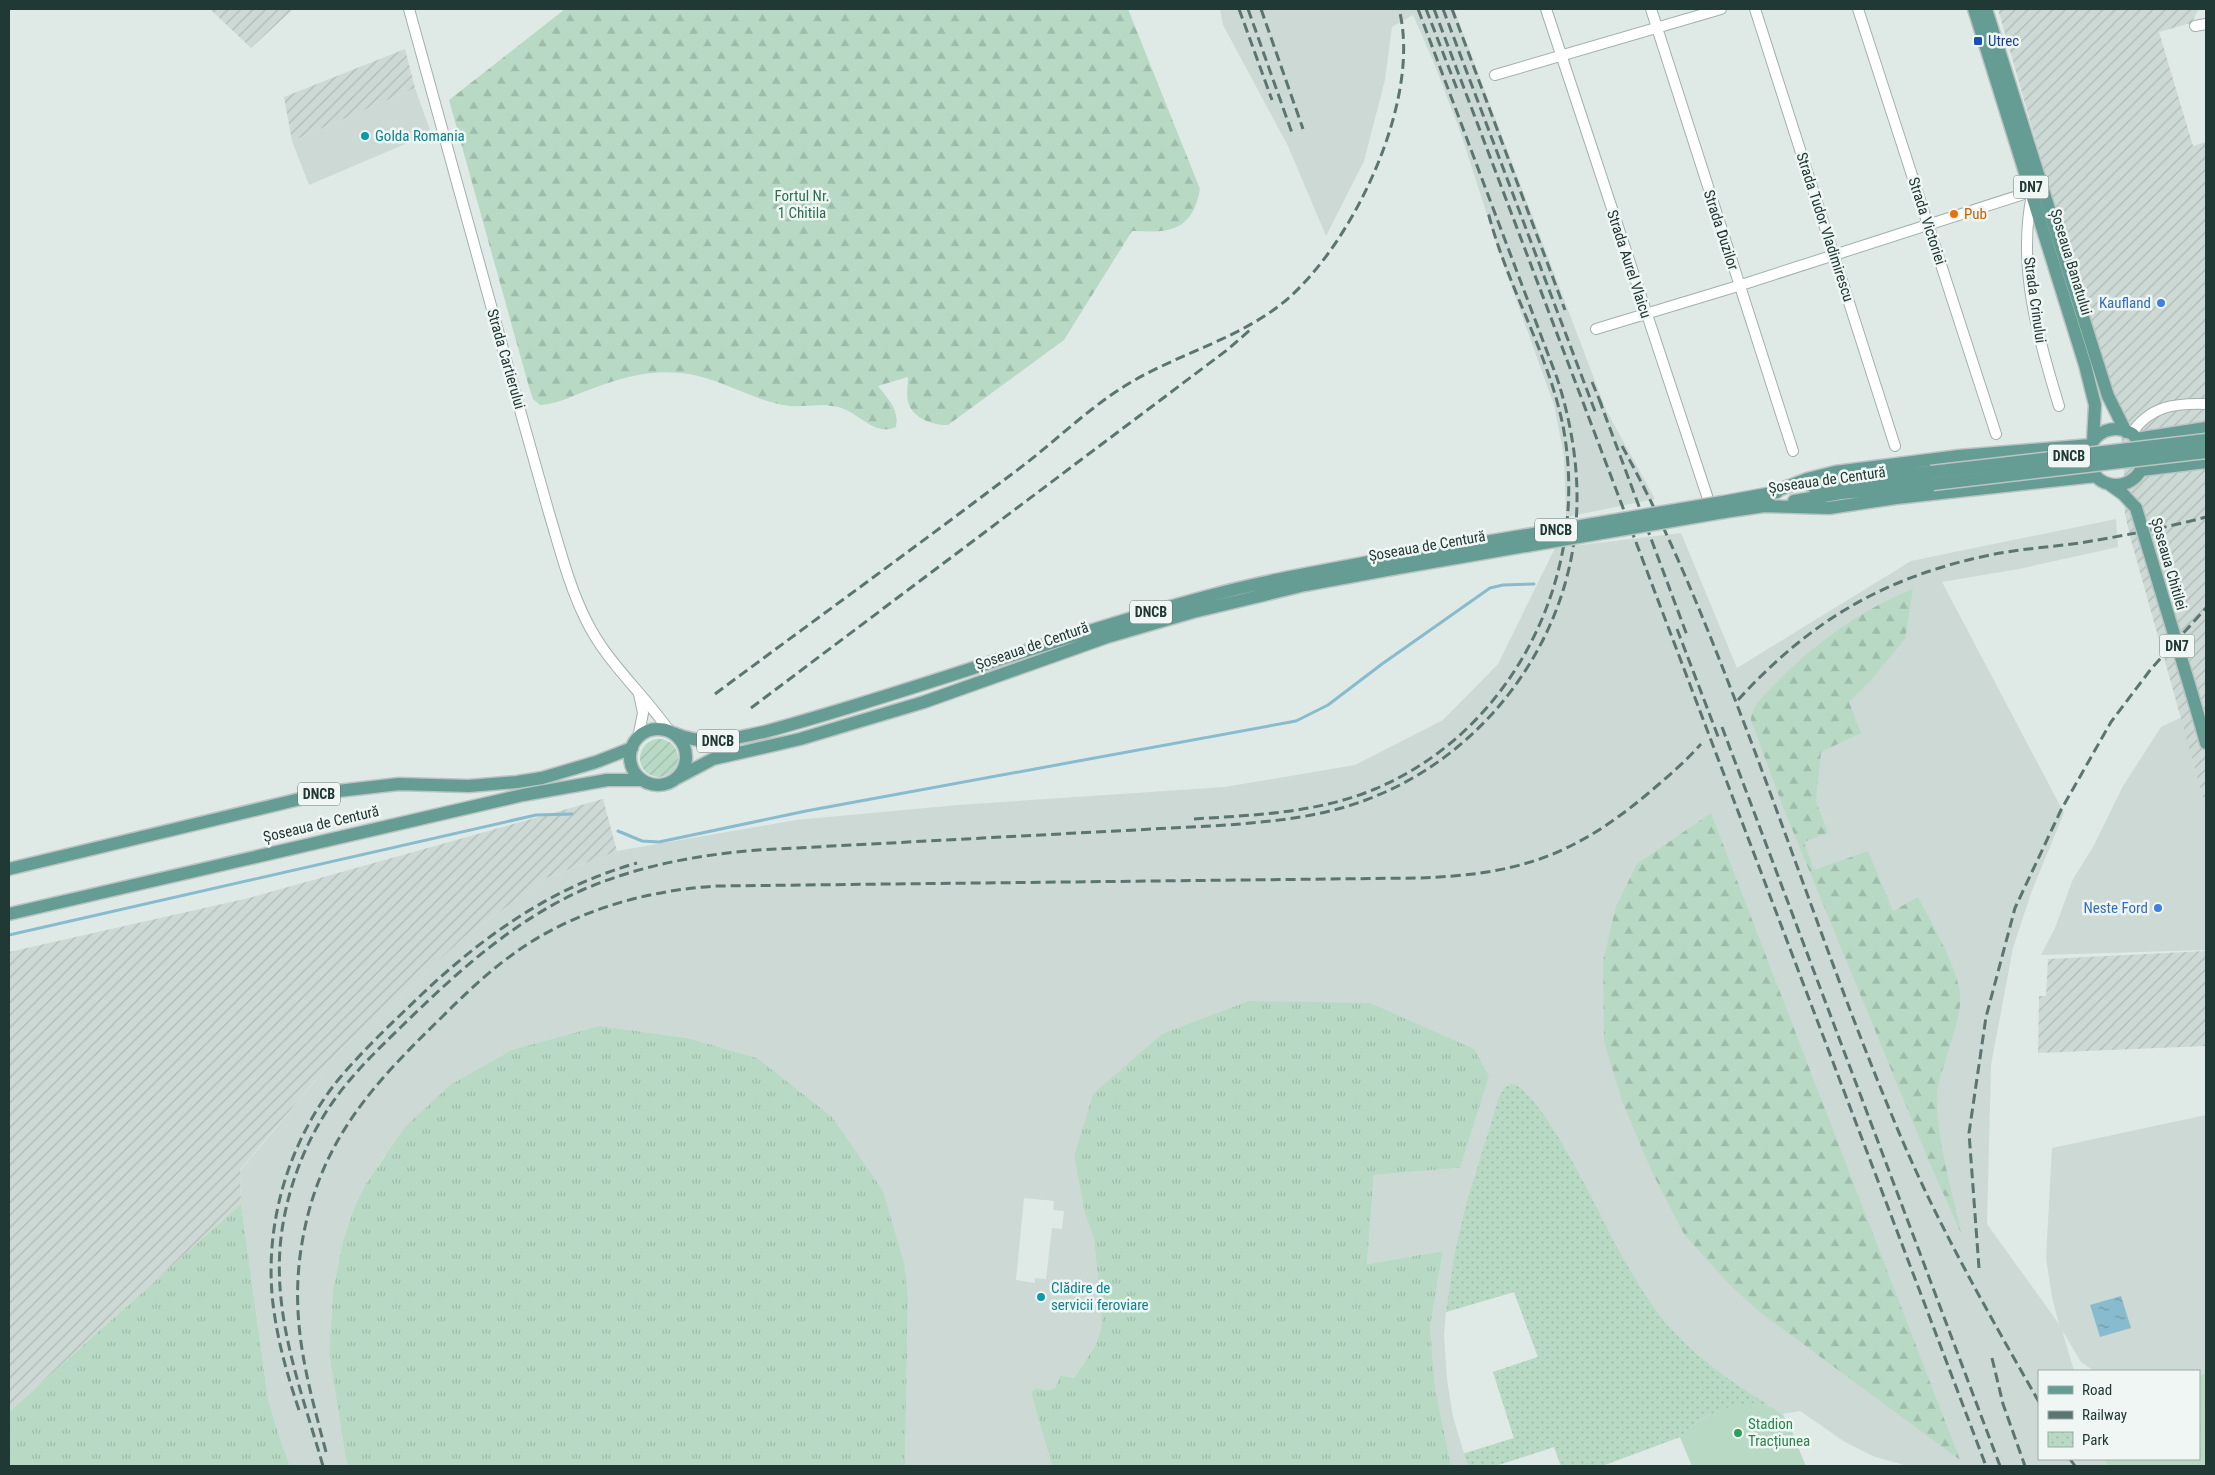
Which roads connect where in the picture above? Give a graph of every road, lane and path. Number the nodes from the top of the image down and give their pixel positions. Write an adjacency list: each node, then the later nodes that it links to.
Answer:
1 (409, 9): 40 (street, Strada Cartierului)
2 (1546, 9): 12 (street, Strada Aurel Vlaicu)
3 (1651, 9): 11 (street, Strada Duzilor)
4 (1721, 9): 11 (street)
5 (1754, 9): 16 (street, Strada Tudor Vladimirescu)
6 (1858, 9): 15 (street, Strada Victoriei)
7 (1974, 9): 14 (main road, Șoseaua Banatului / DN7)
8 (1986, 9): 14 (main road, Șoseaua Banatului / DN7)
9 (2206, 24): 10 (street)
10 (2195, 26)
11 (1657, 28): 12 (street); 17 (street, Strada Duzilor)
12 (1562, 56): 13 (street); 18 (street, Strada Aurel Vlaicu)
13 (1495, 75)
14 (2038, 190): 15 (street); 21 (street, Strada Crinului); 24 (main road, Șoseaua Banatului / DN7); 26 (main road, Șoseaua Banatului / DN7)
15 (1928, 225): 16 (street); 23 (street, Strada Victoriei)
16 (1834, 255): 17 (street); 27 (street, Strada Tudor Vladimirescu)
17 (1738, 286): 18 (street); 28 (street, Strada Duzilor)
18 (1645, 314): 19 (street); 38 (street, Strada Aurel Vlaicu)
19 (1596, 329)
20 (2206, 404): 24 (street)
21 (2058, 406)
22 (2206, 428): 24 (main road)
23 (1996, 434)
24 (2131, 435): 26 (main road); 31 (main road, DN7)
25 (2206, 440): 33 (main road, Șoseaua de Centură / DNCB, bridge)
26 (2092, 443): 32 (main road, DN7); 35 (main road)
27 (1896, 446)
28 (1793, 451)
29 (2206, 452): 33 (main road, Șoseaua de Centură / DNCB, bridge)
30 (2206, 462): 31 (main road)
31 (2138, 473): 34 (main road); 37 (main road, Șoseaua Chitilei / DN7)
32 (2096, 476): 34 (main road, DN7); 36 (main road)
33 (1932, 478): 35 (main road, Șoseaua de Centură / DNCB); 36 (main road, Șoseaua de Centură / DNCB)
34 (2109, 484): 37 (main road, Șoseaua Chitilei / DN7)
35 (1771, 493): 38 (main road, Șoseaua de Centură / DNCB)
36 (1763, 506): 38 (main road, Șoseaua de Centură / DNCB)
37 (2136, 508): 43 (main road, Șoseaua Chitilei / DN7, bridge)
38 (1721, 511): 39 (main road, Șoseaua de Centură / DNCB, bridge)
39 (1391, 564): 41 (main road, Șoseaua de Centură / DNCB); 44 (main road, Șoseaua de Centură / DNCB)
40 (639, 693): 41 (street, Strada Cartierului); 42 (street)
41 (672, 733): 42 (main road, Șoseaua de Centură / DNCB); 44 (main road, DNCB)
42 (635, 743): 45 (main road); 46 (main road, Șoseaua de Centură / DNCB)
43 (2206, 743)
44 (677, 778): 45 (main road, Șoseaua de Centură / DNCB)
45 (642, 780): 47 (main road, Șoseaua de Centură / DNCB)
46 (9, 869)
47 (9, 914)

